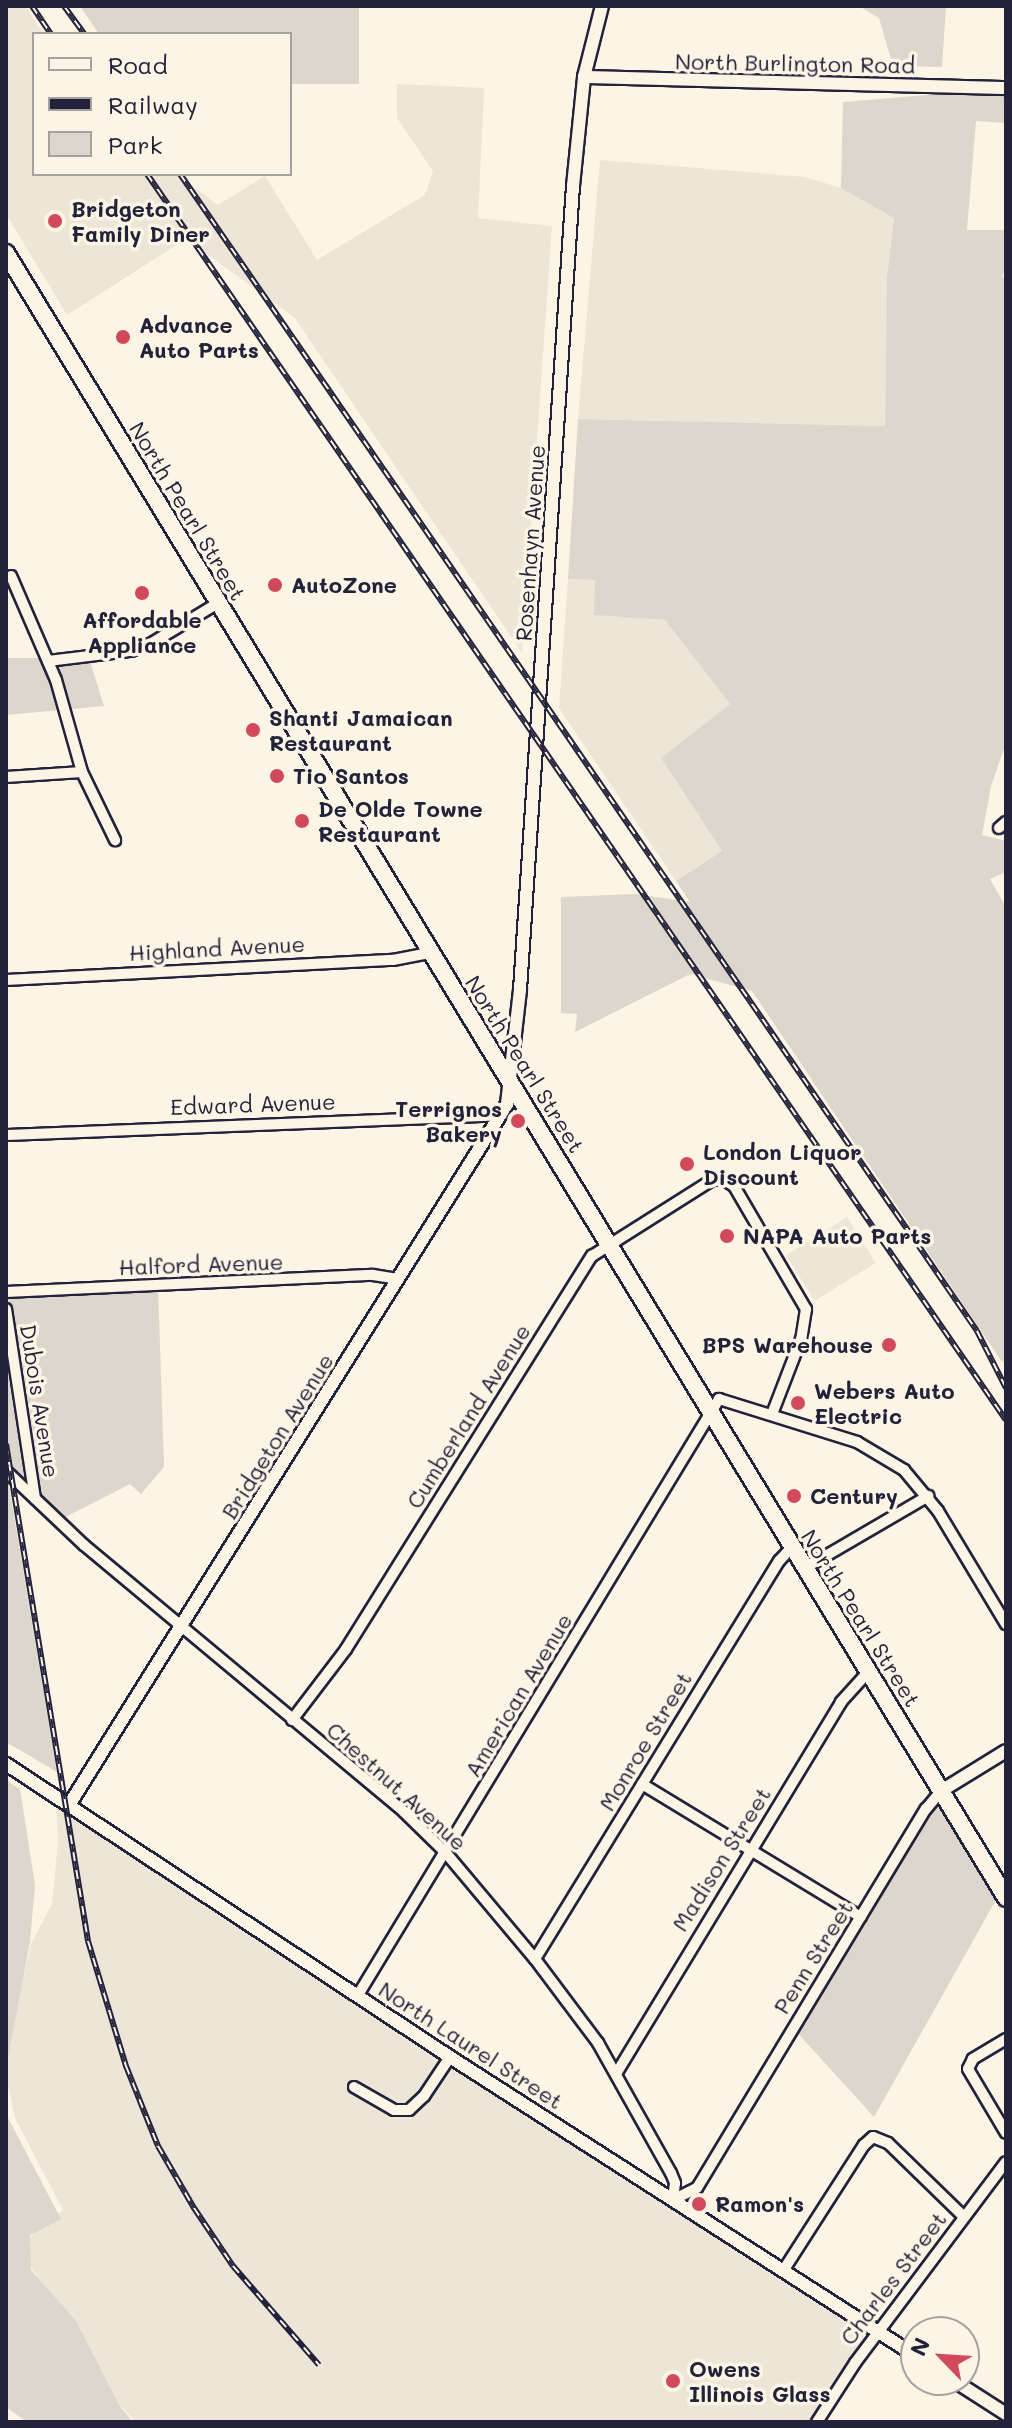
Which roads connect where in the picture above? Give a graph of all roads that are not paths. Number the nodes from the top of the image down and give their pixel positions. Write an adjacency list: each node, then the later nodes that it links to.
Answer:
1 (602, 6): 2 (street, Rosenhayn Avenue)
2 (584, 77): 3 (street, North Burlington Road); 13 (street, Rosenhayn Avenue)
3 (1006, 88)
4 (6, 253): 6 (main road, North Pearl Street)
5 (11, 576): 7 (street)
6 (218, 603): 7 (street); 11 (main road, North Pearl Street)
7 (48, 661): 8 (street)
8 (82, 772): 9 (street); 10 (street)
9 (6, 777)
10 (115, 840)
11 (430, 953): 12 (street, Highland Avenue); 13 (main road, North Pearl Street)
12 (6, 980)
13 (511, 1085): 14 (street, Bridgeton Avenue); 16 (main road, North Pearl Street)
14 (502, 1115): 15 (street, Edward Avenue); 17 (street, Bridgeton Avenue)
15 (6, 1135)
16 (609, 1244): 20 (main road, North Pearl Street); 21 (street, Cumberland Avenue); 30 (street, Cumberland Avenue)
17 (398, 1279): 18 (street, Halford Avenue); 28 (street, Bridgeton Avenue)
18 (6, 1292)
19 (6, 1309): 24 (street, Dubois Avenue)
20 (710, 1414): 21 (street); 25 (main road, North Pearl Street); 37 (street, American Avenue)
21 (772, 1414): 23 (street)
22 (6, 1471): 24 (street, Chestnut Avenue)
23 (928, 1496): 26 (street); 27 (street)
24 (35, 1499): 28 (street, Chestnut Avenue)
25 (792, 1547): 26 (main road, North Pearl Street); 33 (street, Monroe Street)
26 (805, 1568): 29 (main road, North Pearl Street)
27 (1006, 1624)
28 (181, 1626): 30 (street, Chestnut Avenue); 35 (street, Bridgeton Avenue)
29 (868, 1672): 34 (main road, North Pearl Street); 36 (street, Madison Street)
30 (292, 1720): 37 (street, Chestnut Avenue)
31 (1006, 1751): 34 (street, Penn Street)
32 (6, 1764): 35 (street, North Laurel Street)
33 (642, 1784): 36 (street); 40 (street, Monroe Street)
34 (941, 1791): 38 (main road, North Pearl Street); 39 (street, Penn Street)
35 (69, 1805): 41 (street, North Laurel Street)
36 (751, 1850): 39 (street); 44 (street, Madison Street)
37 (446, 1853): 40 (street, Chestnut Avenue); 41 (street, American Avenue)
38 (1006, 1898)
39 (861, 1917): 48 (street, Penn Street)
40 (535, 1959): 44 (street, Chestnut Avenue)
41 (358, 1995): 43 (street, North Laurel Street)
42 (1006, 2039): 46 (street)
43 (450, 2057): 45 (street); 48 (street, North Laurel Street)
44 (616, 2074): 48 (street, Chestnut Avenue)
45 (354, 2087)
46 (1006, 2133)
47 (1006, 2162): 49 (street, Charles Street)
48 (673, 2200): 50 (street, North Laurel Street)
49 (964, 2217): 50 (street); 51 (street, Charles Street)
50 (783, 2271): 51 (street, North Laurel Street)
51 (878, 2333): 52 (street, North Laurel Street); 55 (street, Charles Street)
52 (900, 2346)
53 (978, 2396): 54 (street)
54 (1006, 2414)
55 (817, 2422)

